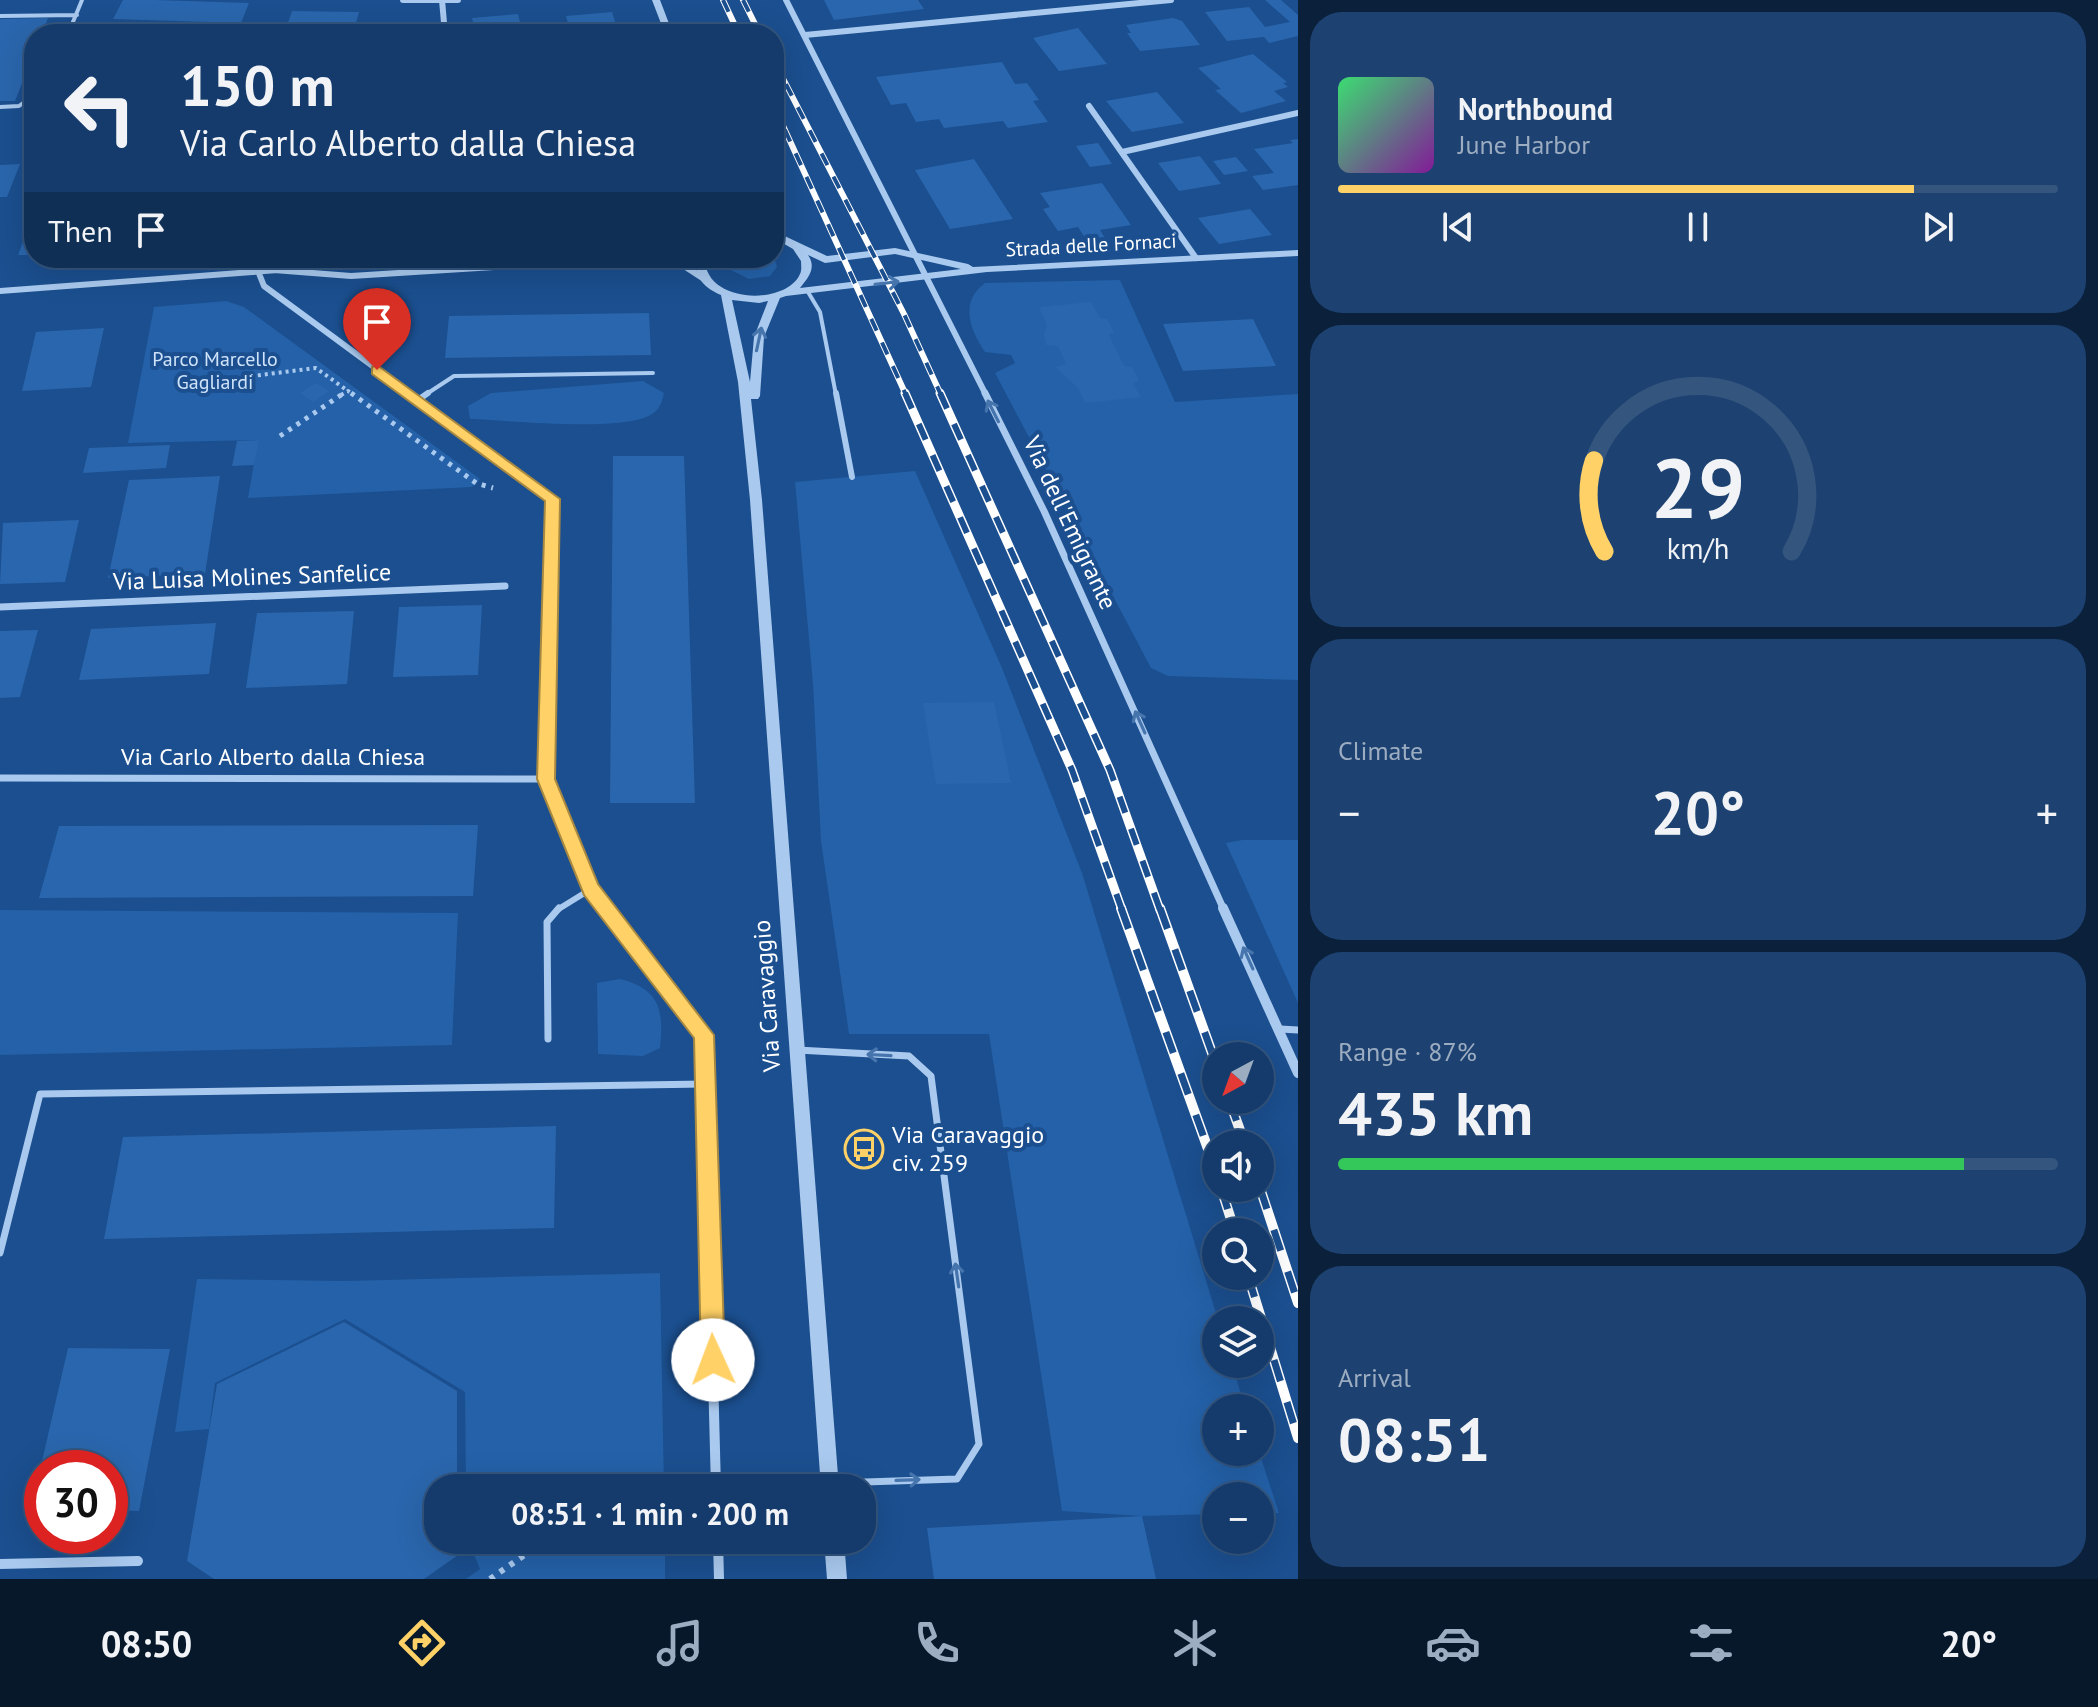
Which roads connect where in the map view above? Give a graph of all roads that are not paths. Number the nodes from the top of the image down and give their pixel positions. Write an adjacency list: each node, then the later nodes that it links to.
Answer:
1 (82, 0): 8 (lane)
2 (403, 0): 7 (street)
3 (458, 0): 7 (street)
4 (656, 0): 12 (street)
5 (786, 0): 13 (street, Via dell'Emigrante)
6 (1171, 0): 13 (street)
7 (442, 1): 11 (street)
8 (77, 15): 9 (lane); 10 (lane)
9 (0, 16)
10 (73, 24)
11 (444, 24)
12 (665, 24)
13 (805, 35): 22 (street, Via dell'Emigrante)
14 (24, 102): 16 (lane)
15 (1089, 106): 18 (street, Strada delle Fornaci)
16 (0, 107)
17 (1298, 113): 18 (street)
18 (1122, 152): 23 (street, Strada delle Fornaci)
19 (784, 239): 20 (street, Strada delle Fornaci)
20 (795, 244): 22 (street, Strada delle Fornaci); 35 (street)
21 (1298, 253): 23 (street, Strada delle Fornaci)
22 (914, 255): 28 (street, Strada delle Fornaci); 31 (street, Via dell'Emigrante)
23 (1196, 258): 28 (street, Strada delle Fornaci)
24 (298, 268): 29 (street)
25 (479, 268): 29 (street)
26 (687, 268): 32 (street)
27 (700, 268): 32 (street)
28 (987, 269): 31 (street, Strada delle Fornaci)
29 (274, 270): 30 (street)
30 (258, 271): 33 (street); 39 (street)
31 (926, 278): 34 (street, Strada delle Fornaci, one-way to 31); 47 (street, Via dell'Emigrante, one-way to 31)
32 (704, 279): 36 (street)
33 (0, 291)
34 (808, 292): 35 (street, Strada delle Fornaci); 40 (lane)
35 (789, 293): 37 (street, Strada delle Fornaci)
36 (726, 295): 37 (street); 41 (street, Via Caravaggio)
37 (775, 298): 41 (street, Via Caravaggio, one-way to 37)
38 (653, 373): 39 (lane)
39 (418, 400): 45 (street)
40 (852, 477)
41 (756, 500): 50 (street, Via Caravaggio)
42 (505, 586): 43 (street, Via Luisa Molines Sanfelice)
43 (0, 607)
44 (0, 778): 45 (street, Via Carlo Alberto dalla Chiesa)
45 (546, 779): 46 (street)
46 (591, 889): 49 (lane); 52 (street)
47 (1280, 1029): 48 (lane); 51 (street, Via dell'Emigrante)
48 (1298, 1030)
49 (548, 1039)
50 (797, 1050): 55 (street, Via Caravaggio); 56 (lane, one-way to 50)
51 (1298, 1073)
52 (705, 1084): 53 (lane); 54 (street)
53 (0, 1253)
54 (716, 1474)
55 (829, 1474)
56 (876, 1483)
57 (718, 1554): 61 (street)
58 (835, 1554): 62 (street)
59 (138, 1561): 60 (street)
60 (0, 1564)
61 (719, 1579)
62 (837, 1579)

